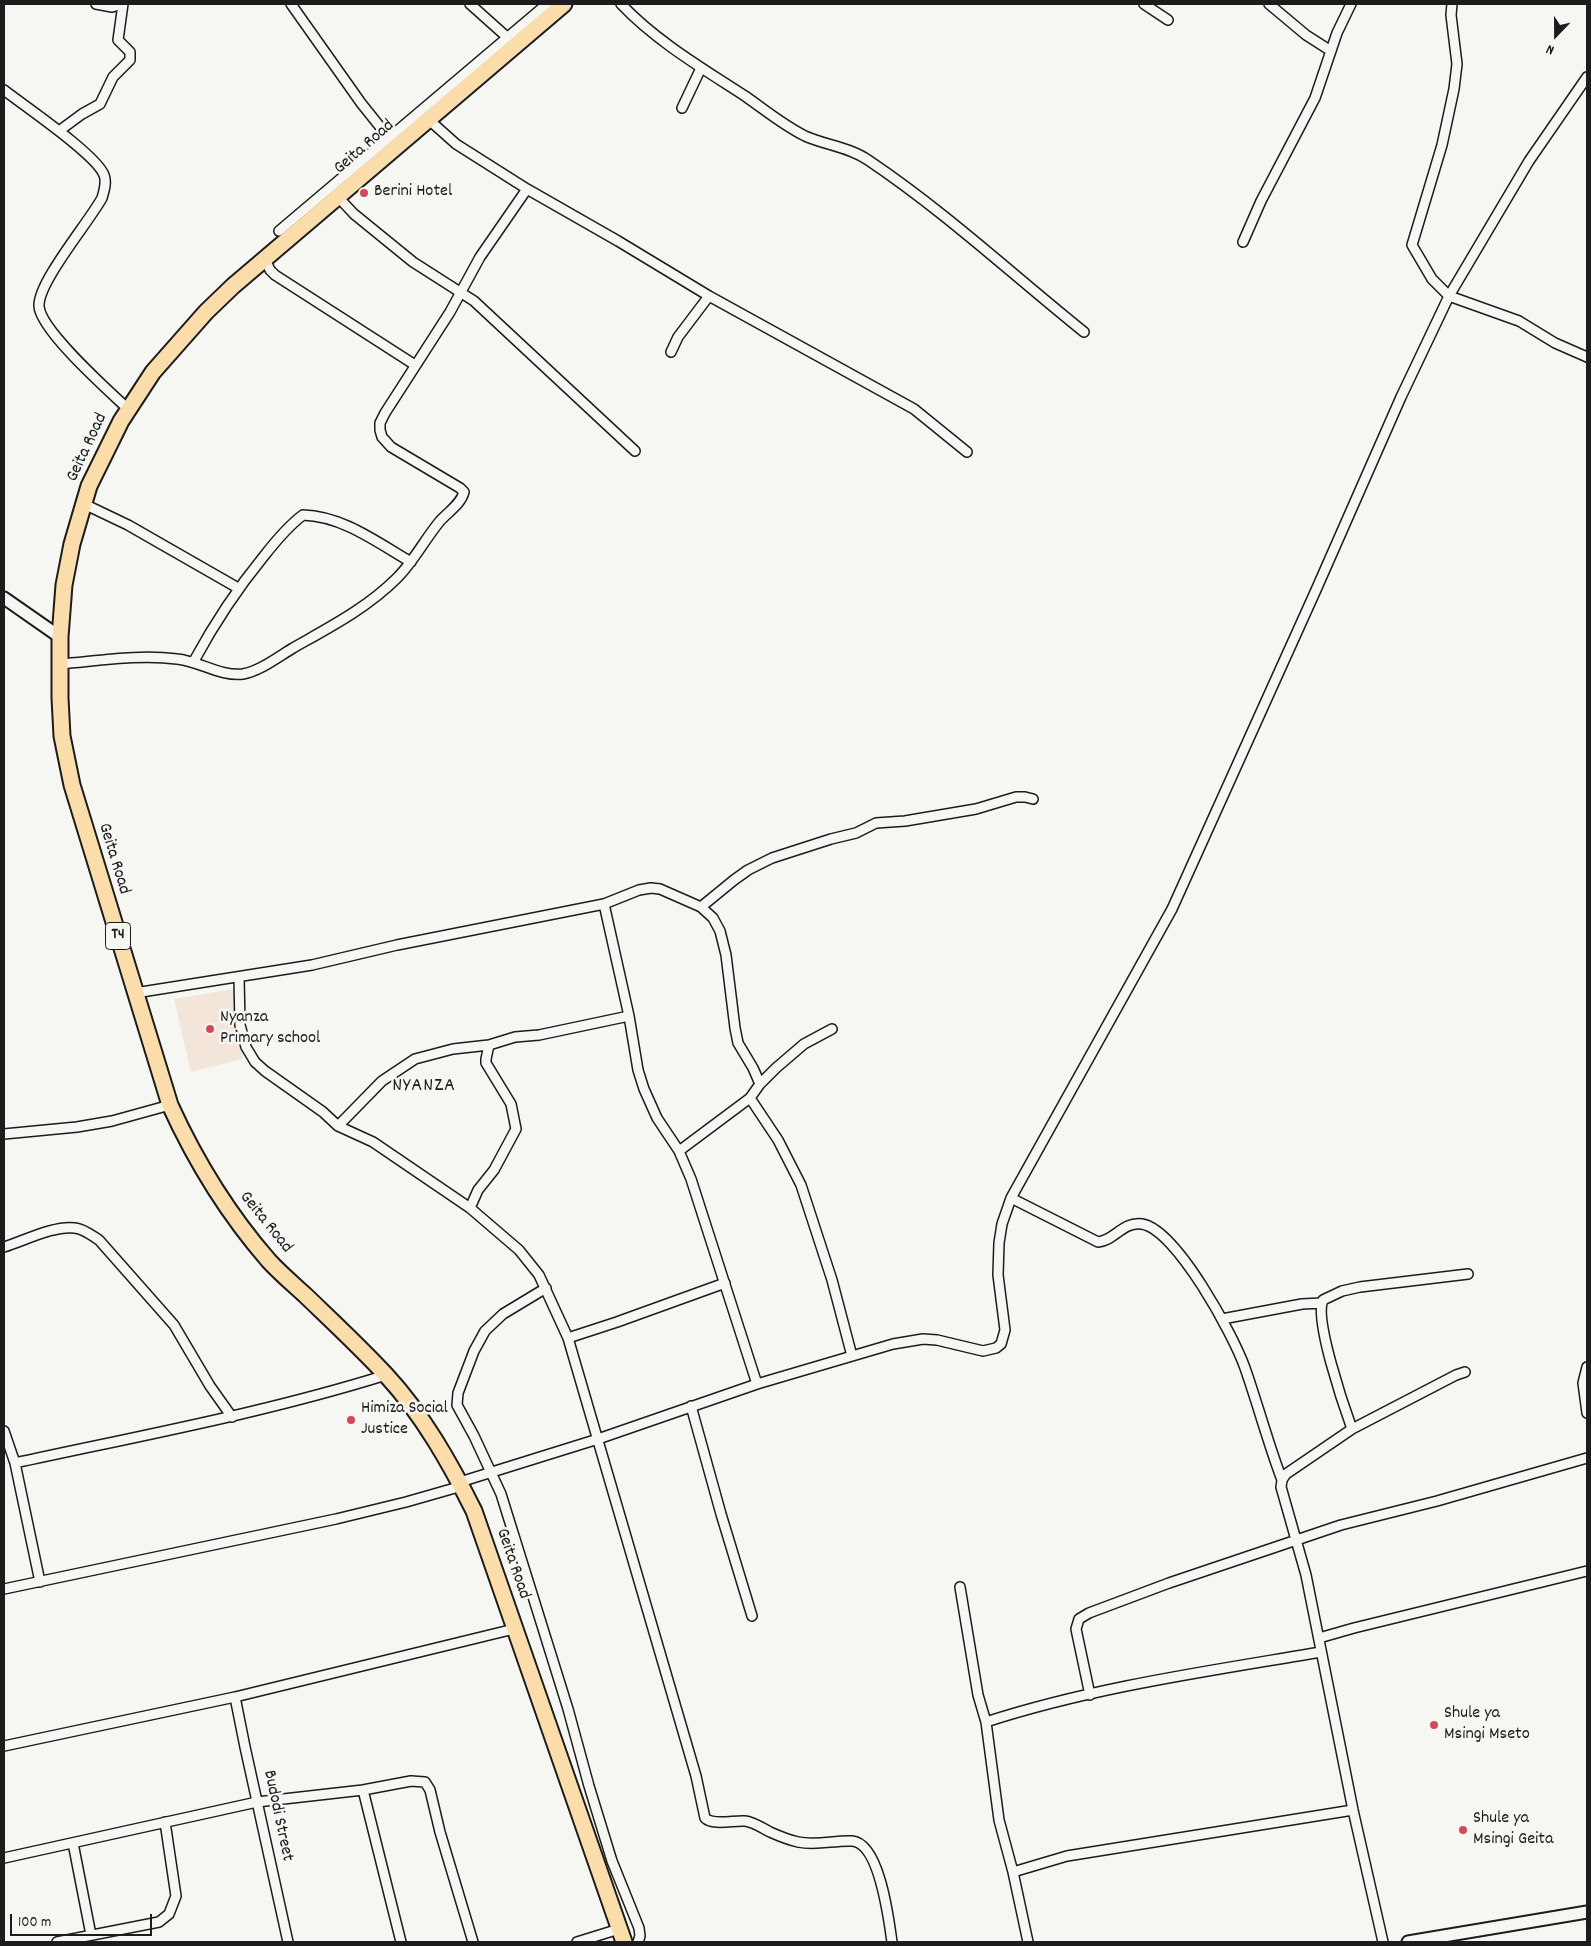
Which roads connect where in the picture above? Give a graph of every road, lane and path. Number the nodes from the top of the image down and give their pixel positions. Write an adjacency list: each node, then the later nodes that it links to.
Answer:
1 (96, 4): 2 (street)
2 (123, 4): 20 (street)
3 (291, 4): 21 (street)
4 (470, 4): 13 (street)
5 (547, 4): 13 (street)
6 (564, 4): 19 (highway, Geita Road / T4)
7 (621, 4): 15 (street)
8 (1144, 4): 12 (street)
9 (1269, 4): 14 (street)
10 (1351, 4): 14 (street)
11 (1452, 4): 29 (street)
12 (1168, 20)
13 (508, 38): 21 (street)
14 (1331, 51): 25 (street)
15 (701, 68): 18 (street); 30 (street)
16 (1587, 77): 29 (street)
17 (4, 90): 20 (street)
18 (682, 108)
19 (428, 119): 22 (street); 23 (highway, Geita Road / T4)
20 (59, 131): 34 (street)
21 (389, 138): 24 (street)
22 (527, 189): 27 (street); 28 (street)
23 (338, 197): 26 (highway, Geita Road / T4); 27 (street)
24 (279, 231)
25 (1243, 242)
26 (265, 259): 33 (street); 34 (highway, Geita Road / T4)
27 (461, 292): 33 (street); 35 (street)
28 (709, 296): 31 (street); 36 (street)
29 (1449, 296): 32 (street); 58 (street)
30 (1084, 332)
31 (671, 352)
32 (1587, 357)
33 (415, 365): 38 (street)
34 (128, 409): 37 (highway, Geita Road / T4)
35 (635, 451)
36 (967, 452)
37 (84, 504): 39 (street); 41 (highway, Geita Road / T4)
38 (411, 562): 39 (street); 42 (street)
39 (238, 588): 42 (street)
40 (4, 598): 41 (street)
41 (60, 637): 43 (highway, Geita Road / T4)
42 (194, 661): 43 (street)
43 (60, 664): 48 (highway, Geita Road / T4)
44 (1033, 799): 46 (street)
45 (604, 904): 46 (street); 47 (street); 49 (street)
46 (701, 907): 52 (street)
47 (239, 977): 48 (street); 55 (street)
48 (135, 993): 54 (highway, Geita Road / T4)
49 (629, 1016): 51 (street); 57 (street)
50 (832, 1029): 52 (street)
51 (489, 1045): 55 (street); 59 (street)
52 (760, 1084): 53 (street)
53 (750, 1098): 57 (street); 67 (street)
54 (170, 1105): 56 (street); 70 (highway, Geita Road / T4)
55 (338, 1126): 59 (street)
56 (4, 1134)
57 (679, 1151): 62 (street)
58 (1011, 1198): 65 (street); 67 (street)
59 (470, 1208): 63 (street)
60 (4, 1248): 74 (street)
61 (1468, 1274): 64 (street)
62 (725, 1283): 66 (street); 71 (street)
63 (546, 1288): 66 (street); 80 (street)
64 (1322, 1302): 65 (street); 75 (street)
65 (1222, 1318): 81 (street)
66 (568, 1338): 77 (street)
67 (852, 1356): 71 (street)
68 (1587, 1367): 73 (street)
69 (1465, 1372): 75 (street)
70 (386, 1375): 74 (street); 82 (highway, Geita Road / T4)
71 (757, 1384): 72 (street)
72 (691, 1406): 77 (street); 88 (street)
73 (1587, 1413)
74 (232, 1417): 79 (street)
75 (1352, 1429): 81 (street)
76 (4, 1431): 79 (street)
77 (598, 1439): 80 (street); 112 (street)
78 (1587, 1458): 83 (street)
79 (15, 1463): 85 (street)
80 (491, 1472): 82 (street); 111 (street)
81 (1282, 1480): 83 (street)
82 (461, 1484): 85 (street); 89 (highway, Geita Road / T4)
83 (1296, 1540): 90 (street); 92 (street)
84 (1587, 1571): 90 (street)
85 (40, 1582): 87 (street)
86 (960, 1587): 94 (street)
87 (4, 1589)
88 (752, 1616)
89 (514, 1629): 93 (street); 105 (highway, Geita Road / T4)
90 (1319, 1638): 91 (street)
91 (1321, 1652): 92 (street); 98 (street)
92 (1090, 1695): 94 (street)
93 (236, 1697): 95 (street); 97 (street, Budodi Street)
94 (986, 1722): 102 (street)
95 (4, 1746)
96 (363, 1790): 97 (street); 108 (street); 109 (street)
97 (257, 1802): 99 (street); 107 (street, Budodi Street)
98 (1353, 1810): 102 (street); 114 (street)
99 (165, 1822): 100 (street); 104 (street)
100 (73, 1843): 101 (street); 104 (street)
101 (4, 1858)
102 (1013, 1872): 113 (street)
103 (1587, 1912): 115 (street)
104 (91, 1935): 106 (street)
105 (622, 1936): 110 (street)
106 (56, 1942)
107 (288, 1942)
108 (401, 1942)
109 (473, 1942)
110 (577, 1942)
111 (638, 1942)
112 (892, 1942)
113 (1028, 1942)
114 (1383, 1942)
115 (1408, 1942)

